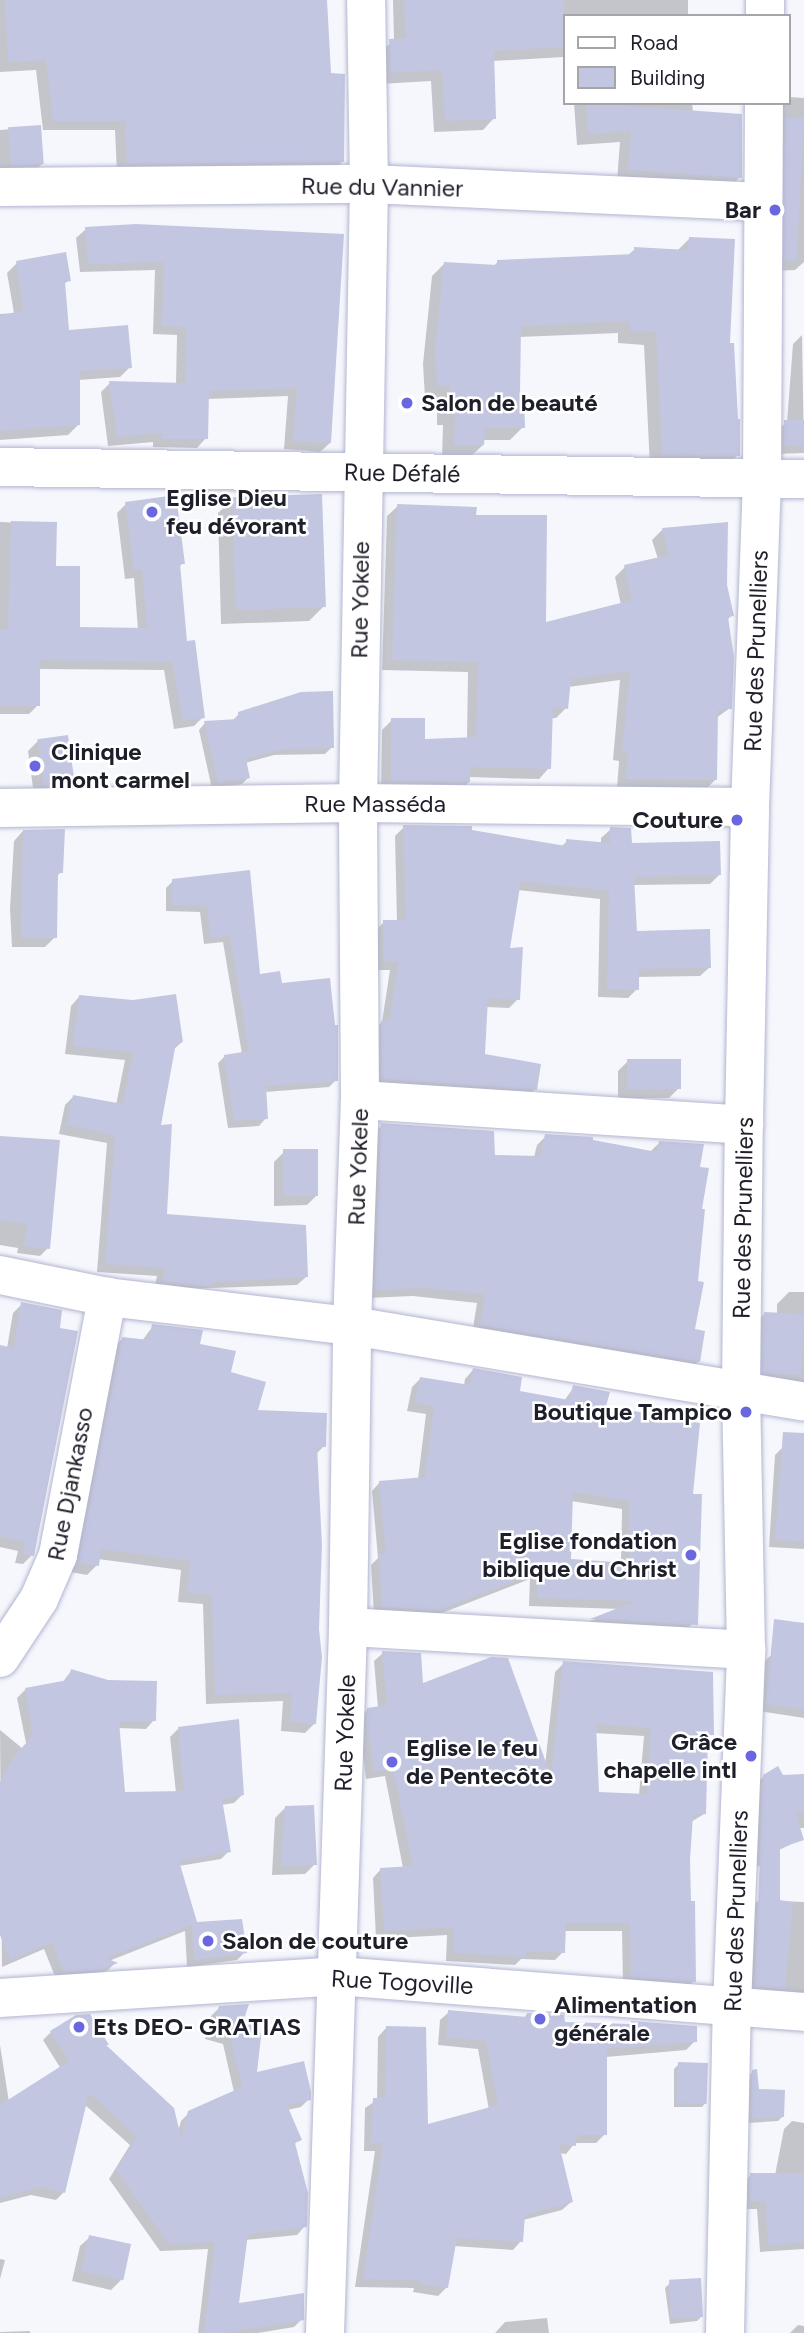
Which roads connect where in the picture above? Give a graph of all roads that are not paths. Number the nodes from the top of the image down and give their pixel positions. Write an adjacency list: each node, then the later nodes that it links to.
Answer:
1 (366, 0): 3 (street, Rue Yokele)
2 (764, 105): 5 (street, Rue des Prunelliers)
3 (369, 184): 4 (street, Rue du Vannier); 5 (street, Rue du Vannier); 7 (street, Rue Yokele)
4 (0, 187)
5 (763, 202): 8 (street, Rue des Prunelliers)
6 (0, 467): 7 (street, Rue Défalé)
7 (362, 473): 8 (street, Rue Défalé); 10 (street, Rue Yokele)
8 (762, 479): 9 (street, Rue Défalé); 11 (street, Rue des Prunelliers)
9 (804, 479)
10 (358, 803): 11 (street, Rue Masséda); 12 (street, Rue Masséda); 13 (street, Rue Yokele)
11 (750, 807): 14 (street, Rue des Prunelliers)
12 (0, 808)
13 (360, 1100): 14 (street); 17 (street, Rue Yokele)
14 (744, 1125): 18 (street, Rue des Prunelliers)
15 (0, 1275): 16 (street)
16 (107, 1297): 17 (street); 22 (street, Rue Djankasso)
17 (352, 1326): 18 (street); 20 (street, Rue Yokele)
18 (741, 1392): 19 (street); 21 (street, Rue des Prunelliers)
19 (804, 1402)
20 (348, 1627): 21 (street); 23 (street, Rue Yokele)
21 (746, 1650): 25 (street, Rue des Prunelliers)
22 (0, 1658)
23 (337, 1976): 24 (street, Rue Togoville); 25 (street, Rue Togoville); 27 (street, Rue Yokele)
24 (0, 1998)
25 (732, 2005): 26 (street, Rue Togoville); 28 (street, Rue des Prunelliers)
26 (804, 2012)
27 (325, 2333)
28 (725, 2333)

